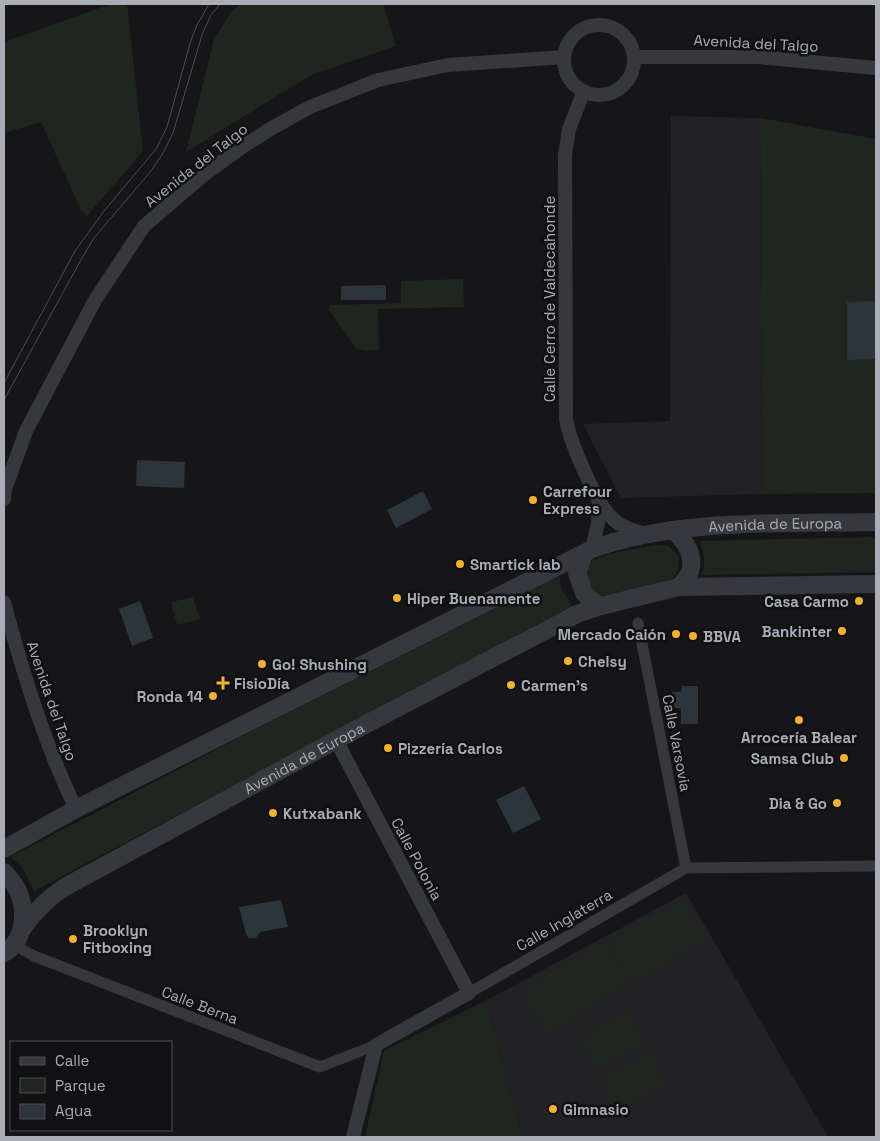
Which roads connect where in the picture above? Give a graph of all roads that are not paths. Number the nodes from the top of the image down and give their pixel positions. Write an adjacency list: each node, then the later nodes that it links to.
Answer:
1 (564, 57): 2 (street); 4 (street); 5 (street, Avenida del Talgo)
2 (634, 57): 3 (street, Avenida del Talgo); 4 (street)
3 (876, 68)
4 (584, 91): 6 (street, Calle Cerro de Valdecahonde)
5 (4, 499)
6 (599, 502): 9 (street, Calle Cerro de Valdecahonde); 10 (street, Calle Cerro de Valdecahonde)
7 (876, 522): 8 (street, Avenida de Europa)
8 (674, 530): 9 (street, Avenida de Europa); 12 (street)
9 (645, 534): 10 (street, Avenida de Europa)
10 (588, 552): 14 (street); 17 (street, Avenida de Europa)
11 (876, 584): 12 (street, Avenida de Europa)
12 (679, 587): 14 (street, Avenida de Europa)
13 (4, 602): 17 (street, Avenida del Talgo)
14 (601, 606): 16 (street, Avenida de Europa)
15 (638, 623): 20 (street, Calle Varsovia)
16 (336, 740): 22 (street, Avenida de Europa); 23 (street, Calle Polonia)
17 (76, 809): 18 (street, Avenida de Europa)
18 (4, 849)
19 (876, 866): 20 (street, Calle Inglaterra)
20 (686, 868): 23 (street, Calle Inglaterra)
21 (4, 872): 22 (street)
22 (10, 947): 24 (street, Calle Berna)
23 (469, 993): 24 (street, Calle Inglaterra)
24 (376, 1045): 25 (street)
25 (352, 1137)

